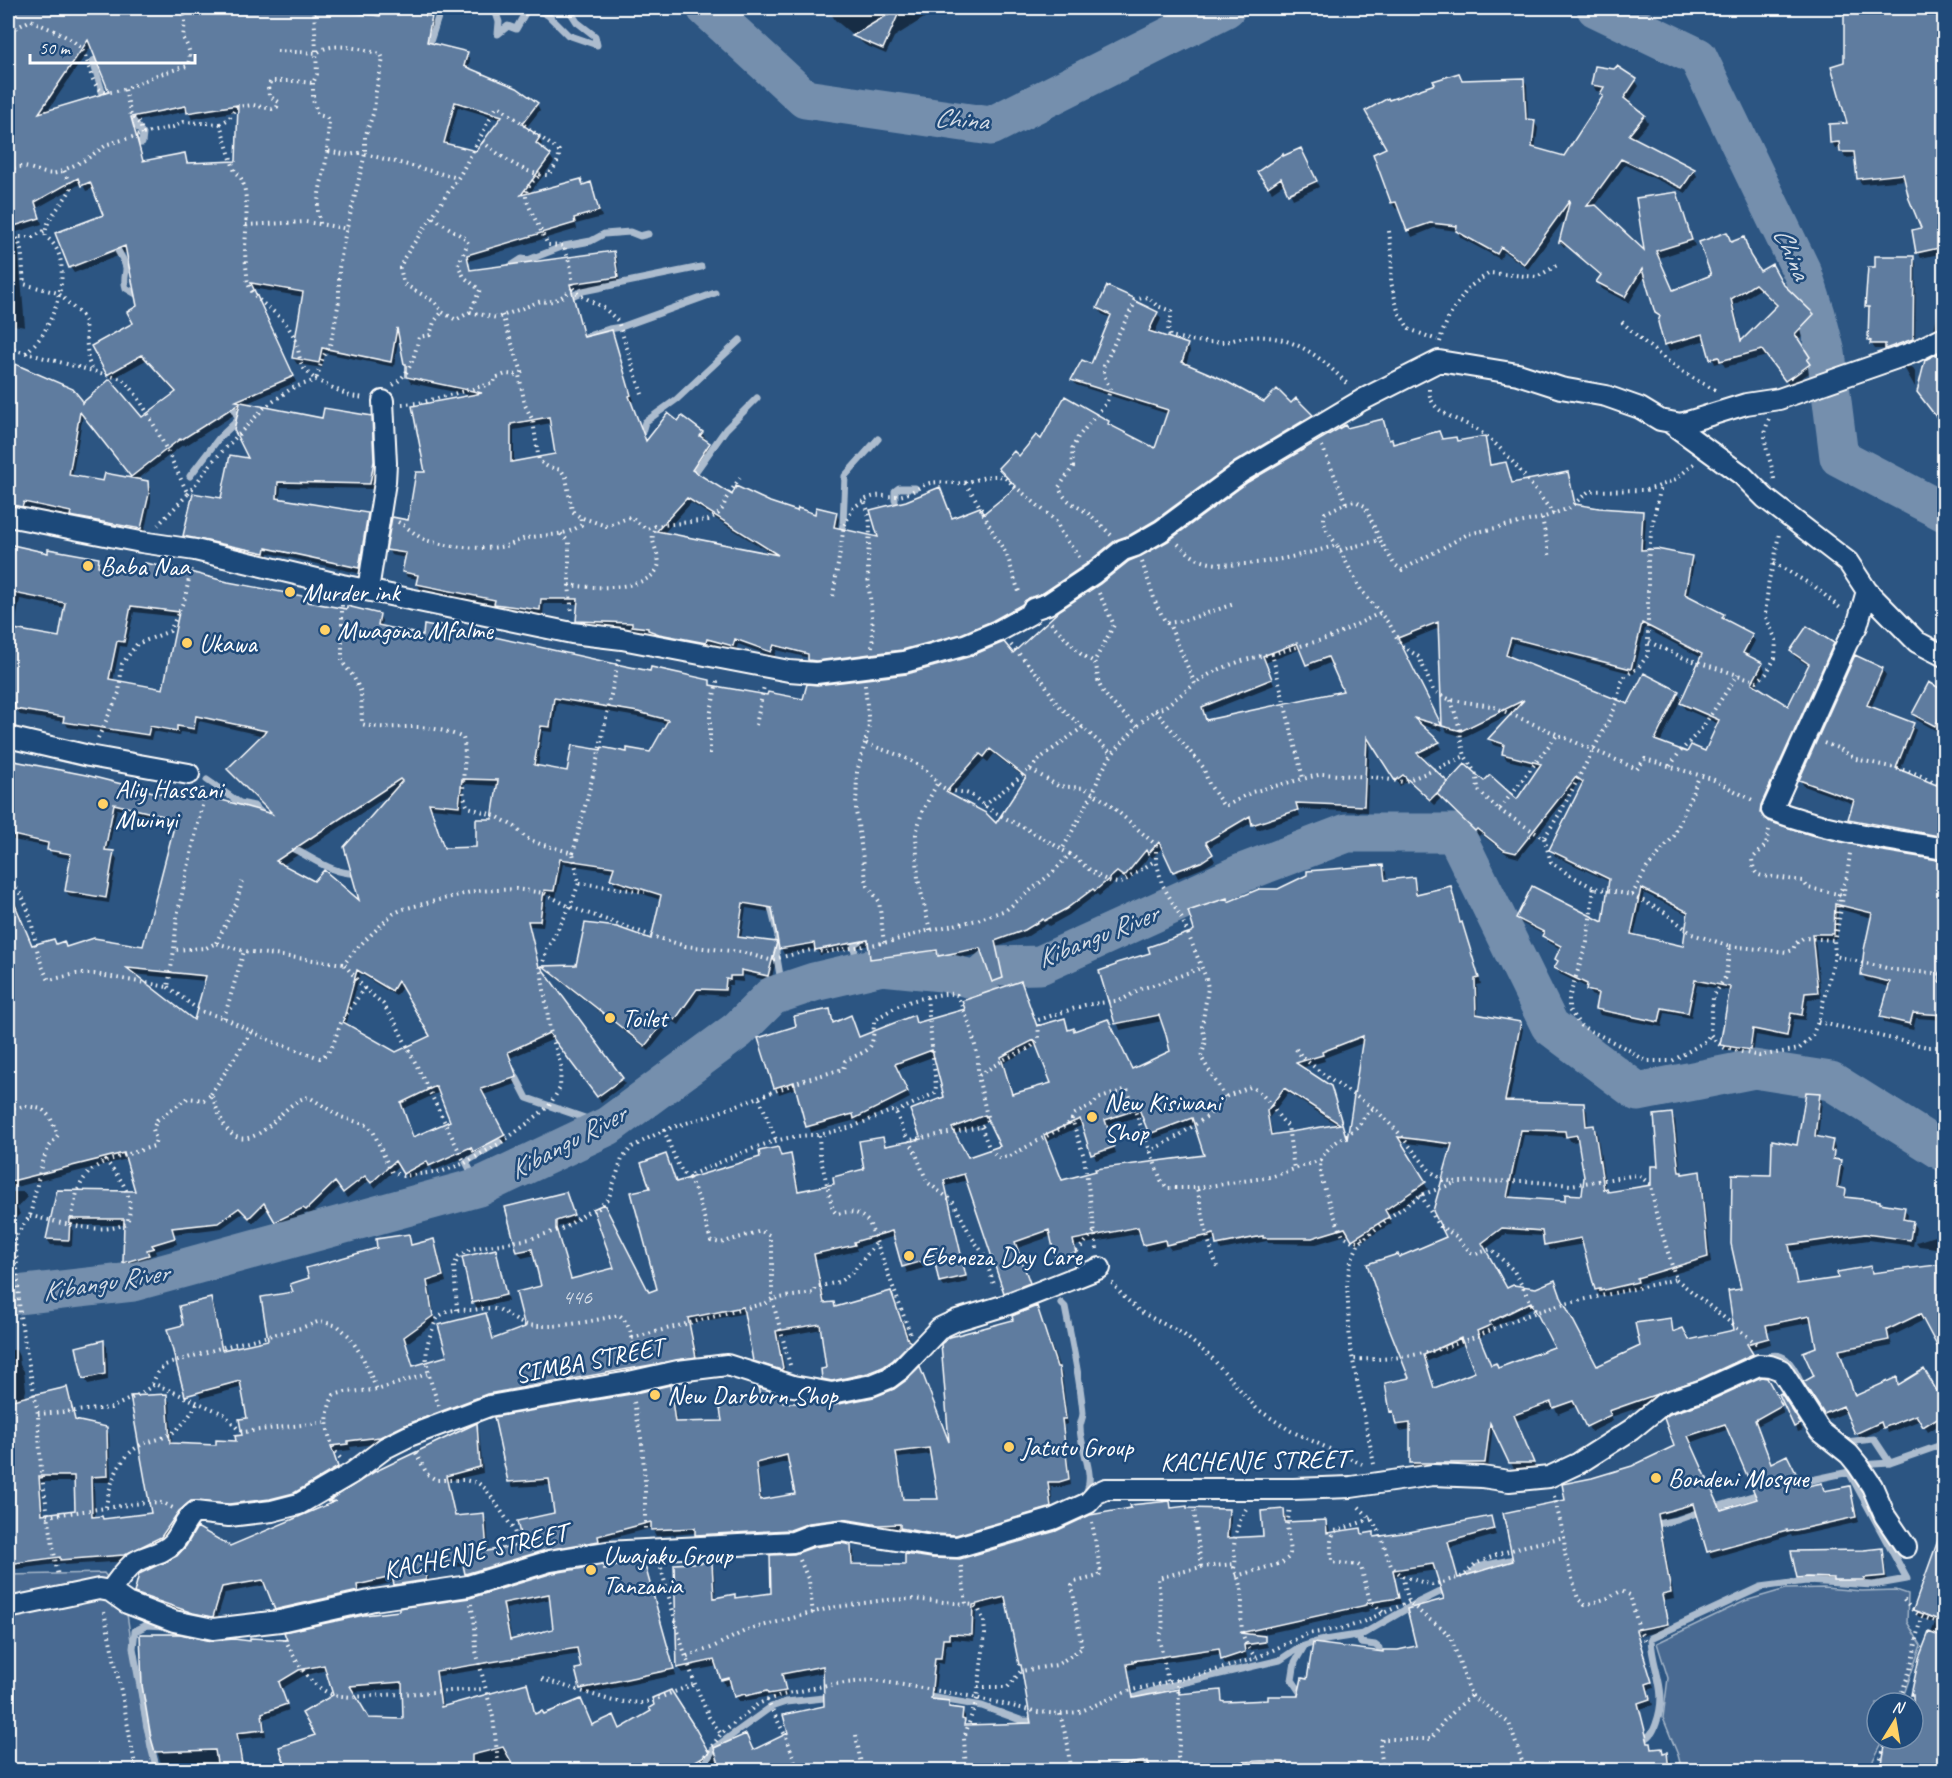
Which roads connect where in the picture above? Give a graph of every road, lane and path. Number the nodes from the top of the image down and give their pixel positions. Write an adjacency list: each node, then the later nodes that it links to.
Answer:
1 (183, 8): 7 (path)
2 (314, 8): 5 (path)
3 (8, 44): 7 (path)
4 (277, 51): 5 (path)
5 (317, 53): 6 (path); 12 (path)
6 (313, 83): 8 (path); 11 (path)
7 (125, 89): 9 (path)
8 (220, 124): 9 (path); 18 (path)
9 (142, 134): 14 (path)
10 (479, 139): 15 (path); 15 (path); 16 (path)
11 (327, 151): 12 (path); 19 (path)
12 (365, 153): 16 (path); 20 (path)
13 (8, 170): 14 (path)
14 (64, 170): 21 (path)
15 (540, 175): 26 (path)
16 (458, 178): 17 (path)
17 (433, 218): 28 (path); 29 (path)
18 (246, 225): 19 (path); 20 (path)
19 (320, 225): 20 (path)
20 (348, 229)
21 (45, 231): 24 (path); 27 (path)
22 (1389, 231): 34 (path)
23 (8, 237): 24 (path)
24 (17, 238): 27 (path)
25 (1559, 264): 34 (path)
26 (573, 288): 30 (path); 38 (path)
27 (58, 293): 35 (path); 37 (path)
28 (442, 312): 29 (path); 41 (path)
29 (470, 312): 30 (path)
30 (502, 315): 57 (path)
31 (1622, 322): 42 (path)
32 (1944, 338): 40 (street)
33 (9, 349): 35 (path); 36 (path)
34 (1440, 351): 39 (street); 44 (street); 54 (path)
35 (26, 353): 37 (path)
36 (8, 358)
37 (93, 372): 50 (path)
38 (643, 397)
39 (1362, 400): 45 (street); 65 (path)
40 (1775, 400): 42 (street); 53 (path)
41 (383, 401): 55 (street)
42 (1746, 404): 44 (street)
43 (264, 408): 50 (path)
44 (1672, 424): 46 (street)
45 (1312, 430): 52 (path); 60 (street)
46 (1709, 450): 49 (path); 53 (street)
47 (741, 476): 59 (path)
48 (965, 483): 51 (path); 70 (path); 77 (path)
49 (1661, 486): 54 (path); 84 (path)
50 (188, 494): 63 (path)
51 (864, 500): 75 (path); 89 (path)
52 (1346, 503): 62 (path); 64 (path)
53 (1782, 511): 69 (path); 74 (street)
54 (1554, 514): 58 (path)
55 (381, 515): 61 (path); 73 (street)
56 (8, 516): 63 (street)
57 (580, 517): 59 (path); 61 (path)
58 (1542, 518): 62 (path); 68 (path)
59 (655, 526): 72 (path)
60 (1161, 531): 64 (path); 65 (street)
61 (561, 534): 72 (path)
62 (1380, 540): 67 (path)
63 (141, 542): 66 (street)
64 (1337, 545): 67 (path)
65 (1129, 548): 70 (street); 79 (path)
66 (195, 550): 71 (street); 106 (path)
67 (1340, 550): 78 (path)
68 (1550, 558)
69 (1774, 563): 80 (path); 92 (path)
70 (1093, 574): 77 (street); 88 (path)
71 (342, 585): 73 (street); 123 (path)
72 (569, 585): 82 (path)
73 (368, 590): 82 (street)
74 (1867, 591): 80 (street); 86 (street)
75 (833, 597)
76 (1234, 604): 79 (path)
77 (1031, 611): 81 (street); 88 (path)
78 (1380, 613): 85 (path); 94 (path)
79 (1167, 623): 93 (path)
80 (1857, 626): 100 (street)
81 (999, 631): 89 (street); 98 (path)
82 (572, 633): 83 (street)
83 (622, 639): 87 (street); 123 (path)
84 (1649, 642): 92 (path); 103 (path)
85 (1272, 654): 93 (path); 112 (path)
86 (1944, 656)
87 (722, 659): 91 (street); 104 (path)
88 (1094, 662): 97 (path)
89 (877, 666): 90 (street)
90 (856, 667): 91 (street); 102 (path)
91 (769, 668): 96 (path)
92 (1738, 674): 108 (path)
93 (1196, 684): 95 (path)
94 (1451, 700): 99 (path); 107 (path)
95 (1155, 710): 97 (path); 112 (path)
96 (756, 725)
97 (1137, 726): 105 (path)
98 (1083, 727): 105 (path); 109 (path)
99 (1557, 735): 103 (path); 117 (path)
100 (1806, 736): 114 (path); 118 (street)
101 (8, 737): 106 (street)
102 (865, 744): 113 (path); 138 (path)
103 (1594, 749): 108 (path); 120 (path)
104 (710, 754)
105 (1112, 754): 115 (path)
106 (89, 756): 110 (street)
107 (1465, 756): 112 (path); 117 (path)
108 (1670, 766): 111 (path)
109 (1029, 769): 115 (path); 116 (path)
110 (189, 774): 140 (path)
111 (1700, 776): 118 (path); 133 (path)
112 (1303, 778)
113 (937, 783): 116 (path); 135 (path)
114 (1944, 786)
115 (1093, 794): 122 (path); 125 (path)
116 (984, 806): 122 (path)
117 (1499, 810): 120 (path)
118 (1772, 810): 119 (street); 132 (path)
119 (1853, 831): 121 (street); 132 (path)
120 (1544, 838): 130 (path)
121 (1944, 849)
122 (1062, 850): 124 (path)
123 (573, 853): 129 (path)
124 (1070, 854): 125 (path); 135 (path)
125 (1156, 860): 144 (path)
126 (1847, 876): 132 (path)
127 (8, 879): 146 (path)
128 (242, 882): 137 (path)
129 (579, 883): 131 (path); 134 (path)
130 (1594, 888): 133 (path); 152 (path)
131 (645, 892)
132 (1841, 894): 136 (path)
133 (1632, 895): 139 (path)
134 (570, 907): 138 (path); 143 (path); 171 (path)
135 (930, 930): 138 (path)
136 (1835, 939): 139 (path); 142 (path)
137 (216, 943): 140 (path); 141 (path)
138 (884, 943)
139 (1730, 946): 152 (path)
140 (174, 950): 146 (path)
141 (244, 951): 143 (path); 149 (path)
142 (1835, 956): 145 (path); 150 (path)
143 (344, 964): 147 (path)
144 (1201, 968): 155 (path); 158 (path)
145 (1944, 974)
146 (168, 987): 149 (path)
147 (364, 988): 151 (path); 171 (path)
148 (927, 997): 155 (path); 157 (path); 161 (path)
149 (224, 1018): 151 (path)
150 (1818, 1022): 152 (path); 153 (path)
151 (252, 1031): 156 (path)
152 (1710, 1034)
153 (1944, 1047)
154 (1296, 1050): 160 (path)
155 (978, 1076): 163 (path)
156 (211, 1094): 170 (path); 171 (path)
157 (759, 1097): 164 (path); 166 (path)
158 (1225, 1097): 168 (path); 172 (path)
159 (8, 1109): 177 (path)
160 (1375, 1109): 169 (path); 174 (path)
161 (896, 1112): 165 (path); 167 (path)
162 (1072, 1119): 163 (path); 168 (path); 184 (path)
163 (981, 1127): 167 (path)
164 (664, 1130): 173 (path); 188 (path)
165 (819, 1135): 166 (path); 181 (path)
166 (776, 1140): 173 (path)
167 (910, 1140): 187 (path)
168 (1149, 1152): 175 (path)
169 (1321, 1160): 172 (path); 179 (path)
170 (106, 1161): 178 (path); 178 (path)
171 (465, 1163)
172 (1294, 1169): 175 (path)
173 (689, 1178): 186 (path)
174 (1456, 1182): 176 (path); 185 (path)
175 (1197, 1188): 183 (path)
176 (1421, 1195): 179 (path); 189 (path)
177 (30, 1216): 178 (path); 180 (path)
178 (71, 1225)
179 (1369, 1234): 192 (path)
180 (15, 1237): 182 (path); 200 (path)
181 (877, 1242): 186 (path); 191 (path)
182 (8, 1244)
183 (1217, 1267)
184 (1100, 1268): 187 (street, SIMBA STREET); 192 (path)
185 (1676, 1279): 189 (path); 193 (path)
186 (772, 1299): 190 (path); 197 (path)
187 (1006, 1305): 191 (street, SIMBA STREET)
188 (457, 1310): 190 (path); 194 (path)
189 (1536, 1312): 192 (path)
190 (632, 1338): 195 (path)
191 (917, 1350): 197 (street, SIMBA STREET)
192 (1352, 1359)
193 (1778, 1368): 205 (street, KACHENJE STREET); 217 (street)
194 (427, 1374): 198 (path); 202 (path)
195 (636, 1380): 197 (street, SIMBA STREET); 202 (street, SIMBA STREET); 219 (path)
196 (152, 1385): 198 (path); 199 (path); 200 (path)
197 (794, 1386)
198 (377, 1390): 201 (path)
199 (198, 1401): 201 (path); 211 (path)
200 (38, 1414): 212 (path)
201 (327, 1422): 204 (path)
202 (445, 1424): 203 (street, SIMBA STREET)
203 (409, 1437): 204 (street, SIMBA STREET); 222 (path)
204 (352, 1473): 214 (street, SIMBA STREET)
205 (1549, 1477): 206 (street, KACHENJE STREET); 215 (path)
206 (1351, 1487): 207 (street, KACHENJE STREET); 213 (path)
207 (1191, 1488): 208 (street, KACHENJE STREET); 221 (path)
208 (1088, 1503): 218 (street, KACHENJE STREET); 244 (path)
209 (1282, 1504): 223 (path)
210 (1248, 1506): 220 (path)
211 (106, 1507): 212 (path); 214 (path)
212 (47, 1516): 227 (path)
213 (1371, 1519): 224 (path); 233 (path)
214 (187, 1520): 226 (street)
215 (1563, 1538): 224 (path); 237 (path)
216 (793, 1542): 218 (street, KACHENJE STREET); 219 (street, KACHENJE STREET); 232 (path)
217 (1906, 1546)
218 (957, 1547): 230 (path)
219 (651, 1550): 222 (street, KACHENJE STREET); 238 (path)
220 (1236, 1564): 221 (path); 223 (path)
221 (1201, 1567): 242 (path)
222 (524, 1570): 225 (street, KACHENJE STREET)
223 (1236, 1576): 239 (path)
224 (1402, 1576): 229 (path)
225 (468, 1586): 235 (street, KACHENJE STREET); 245 (path)
226 (105, 1590): 227 (street); 235 (street, KACHENJE STREET); 254 (path)
227 (61, 1596): 231 (street)
228 (1904, 1600): 234 (path)
229 (1409, 1602): 233 (path); 247 (path)
230 (966, 1604): 232 (path); 244 (path)
231 (8, 1608)
232 (813, 1614): 238 (path)
233 (1384, 1614): 239 (path)
234 (1922, 1617): 236 (path); 246 (path)
235 (280, 1621): 245 (path)
236 (1944, 1623)
237 (1645, 1641)
238 (687, 1656): 243 (path)
239 (1256, 1658): 241 (path)
240 (542, 1679): 243 (path)
241 (1178, 1679): 242 (path); 261 (path)
242 (1168, 1681): 250 (path)
243 (695, 1684): 251 (path)
244 (978, 1687): 248 (path)
245 (484, 1689): 255 (path)
246 (1902, 1691)
247 (1471, 1695): 262 (path); 263 (path)
248 (977, 1699): 249 (path); 250 (path); 259 (path)
249 (767, 1700): 251 (path); 257 (path)
250 (1060, 1714): 260 (path)
251 (722, 1734): 256 (path)
252 (856, 1735): 258 (path)
253 (1883, 1751): 264 (path)
254 (136, 1770)
255 (500, 1770)
256 (694, 1770)
257 (798, 1770)
258 (862, 1770)
259 (966, 1770)
260 (1070, 1770)
261 (1258, 1770)
262 (1383, 1770)
263 (1525, 1770)
264 (1877, 1770)

